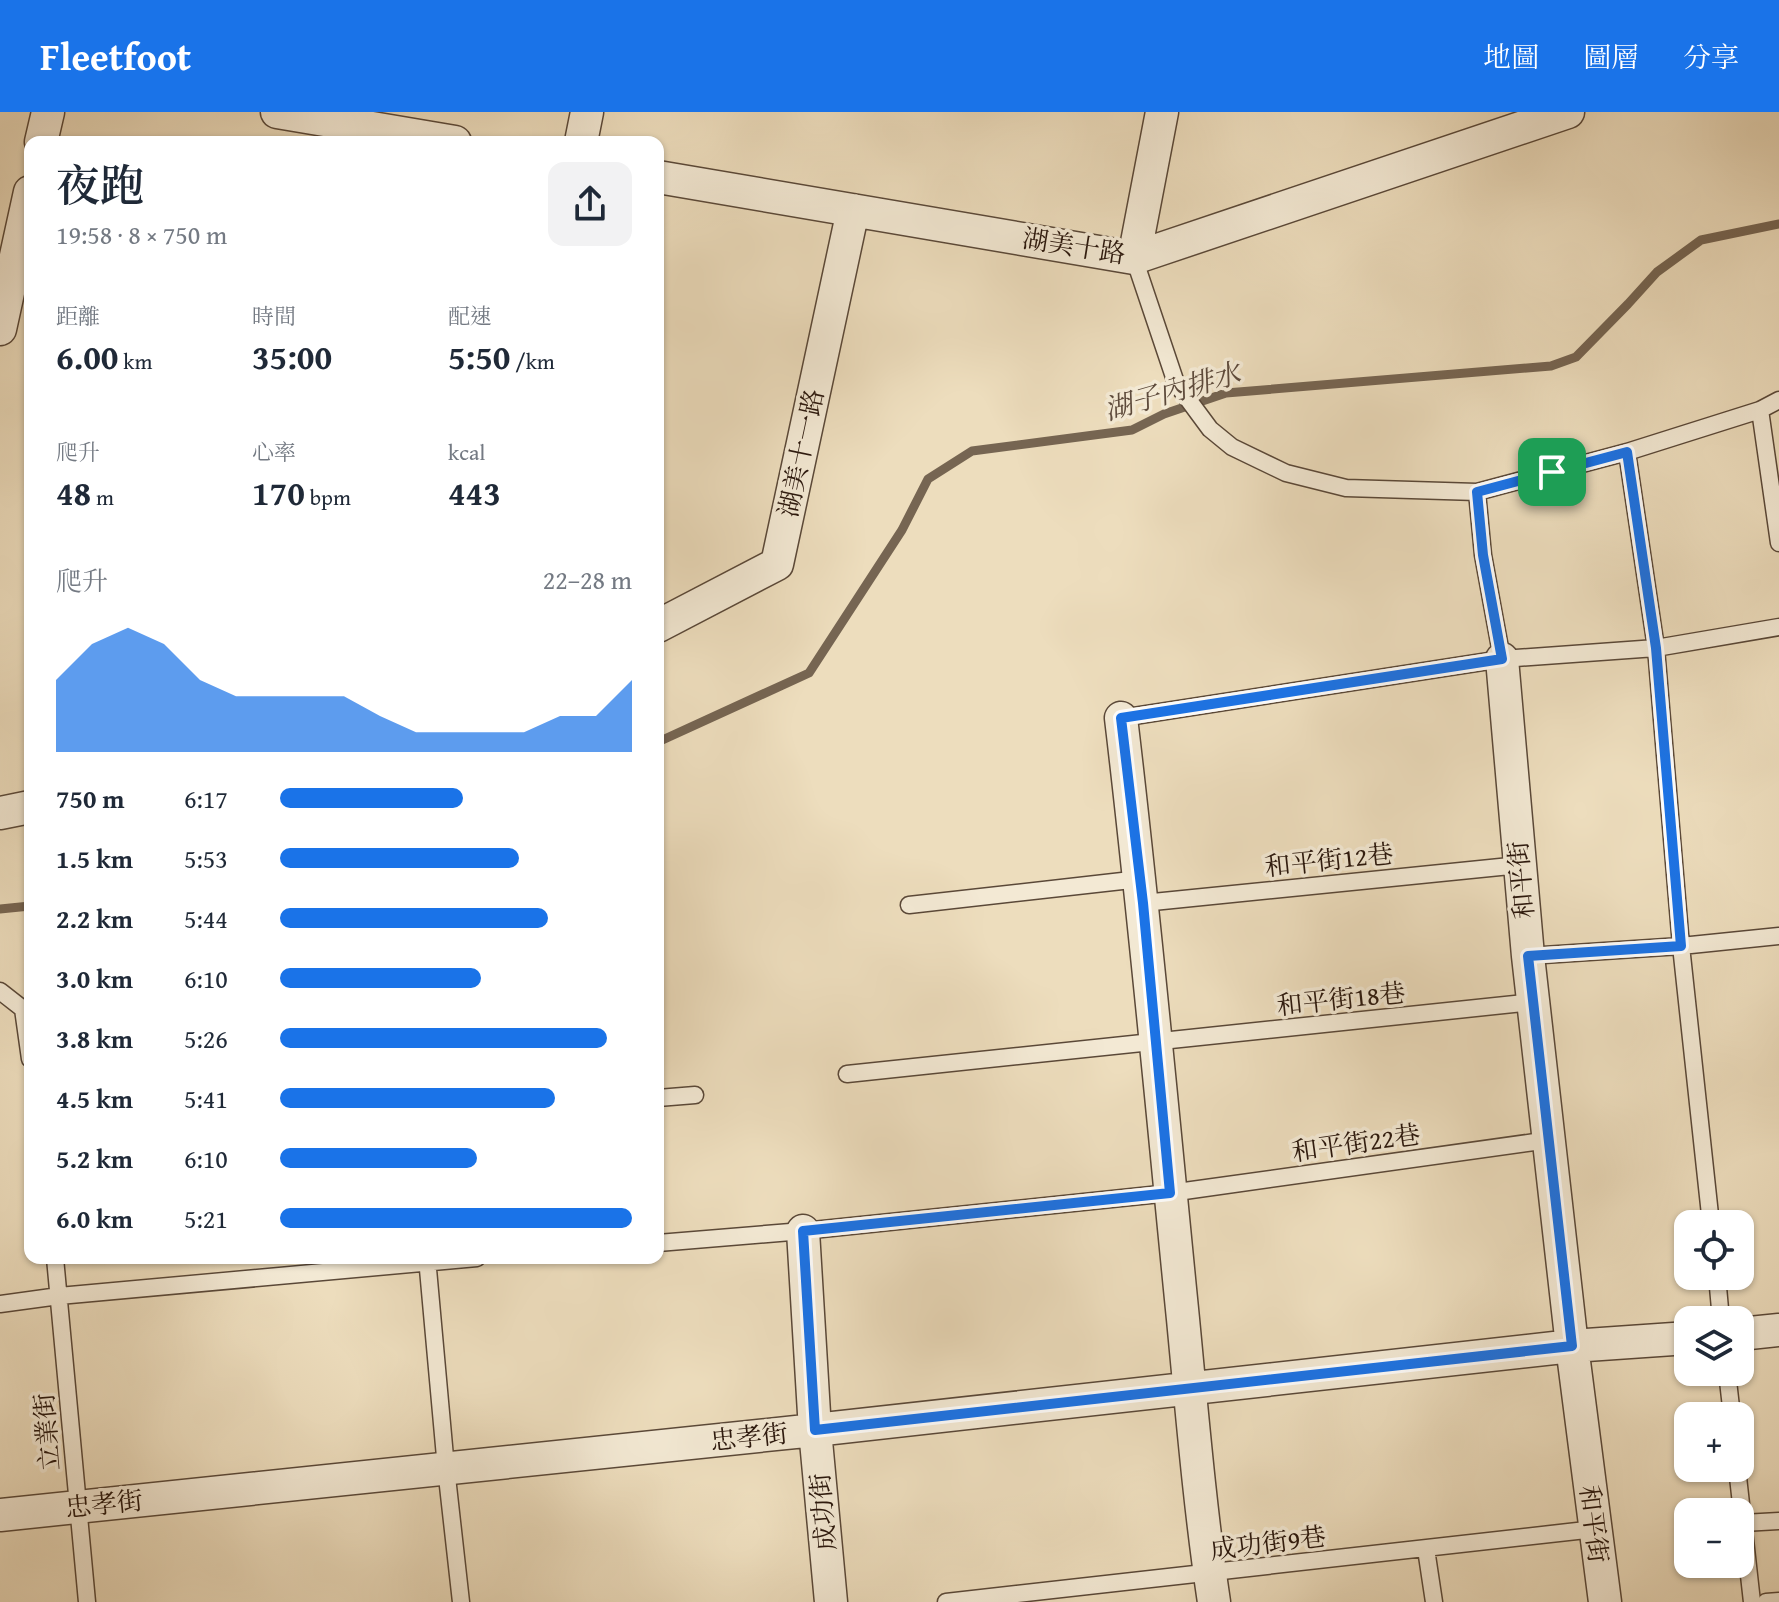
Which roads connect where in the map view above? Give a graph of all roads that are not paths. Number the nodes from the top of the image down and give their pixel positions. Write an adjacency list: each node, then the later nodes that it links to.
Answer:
1 (48, 112): 6 (street)
2 (277, 112): 7 (street)
3 (587, 112): 8 (street)
4 (1162, 112): 12 (street)
5 (1568, 112): 12 (street, 湖美十路)
6 (42, 136)
7 (419, 136)
8 (582, 136)
9 (664, 178): 10 (street, 湖美十路)
10 (853, 210): 12 (street, 湖美十路); 19 (street, 湖美十一路)
11 (24, 219): 13 (street)
12 (1134, 258): 17 (lane)
13 (0, 329)
14 (1779, 400): 15 (lane)
15 (1760, 410): 16 (lane); 18 (lane)
16 (1627, 452): 17 (lane); 21 (lane)
17 (1477, 492): 22 (lane, 和平街)
18 (1779, 543)
19 (664, 623)
20 (1779, 627): 21 (lane)
21 (1656, 648): 22 (lane); 30 (lane)
22 (1502, 659): 23 (lane); 26 (street, 和平街)
23 (1121, 718): 27 (street)
24 (24, 808): 25 (street)
25 (0, 813)
26 (1520, 865): 27 (lane, 和平街12巷); 31 (street, 和平街)
27 (1142, 891): 28 (lane, 和平街12巷); 35 (street)
28 (909, 905)
29 (1779, 936): 30 (lane)
30 (1681, 946): 31 (lane); 41 (lane)
31 (1528, 956): 33 (street, 和平街)
32 (0, 991): 34 (lane)
33 (1533, 1002): 35 (lane, 和平街18巷); 39 (street, 和平街)
34 (24, 1008)
35 (1155, 1042): 36 (lane, 和平街18巷); 40 (street)
36 (847, 1074)
37 (695, 1095): 38 (lane)
38 (664, 1098)
39 (1549, 1140): 40 (lane, 和平街22巷); 52 (street, 和平街)
40 (1170, 1193): 42 (lane, 和平街22巷); 53 (street)
41 (1709, 1210)
42 (803, 1231): 43 (lane, 和平街22巷); 54 (street, 成功街)
43 (664, 1243)
44 (56, 1264): 47 (lane, 立業街)
45 (387, 1264): 47 (lane)
46 (428, 1264): 55 (lane)
47 (59, 1296): 48 (lane); 56 (lane, 立業街)
48 (0, 1304)
49 (1779, 1330): 50 (street)
50 (1754, 1333)
51 (1674, 1339): 52 (street, 忠孝街)
52 (1572, 1346): 53 (street, 忠孝街); 60 (street, 和平街)
53 (1190, 1389): 54 (street, 忠孝街); 63 (street)
54 (815, 1430): 55 (street, 忠孝街); 67 (street, 成功街)
55 (446, 1468): 56 (street, 忠孝街); 66 (lane)
56 (78, 1507): 57 (street, 忠孝街); 65 (lane, 立業街)
57 (0, 1515)
58 (1779, 1521): 59 (lane)
59 (1754, 1522)
60 (1595, 1529): 61 (lane, 成功街9巷); 70 (street, 和平街)
61 (1426, 1549): 63 (lane, 成功街9巷); 69 (lane)
62 (1749, 1578): 71 (lane)
63 (1212, 1588): 68 (lane, 成功街9巷)
64 (1779, 1601): 72 (lane)
65 (87, 1602)
66 (461, 1602)
67 (831, 1602)
68 (946, 1602)
69 (1434, 1602)
70 (1605, 1602)
71 (1752, 1602)
72 (1766, 1602)

